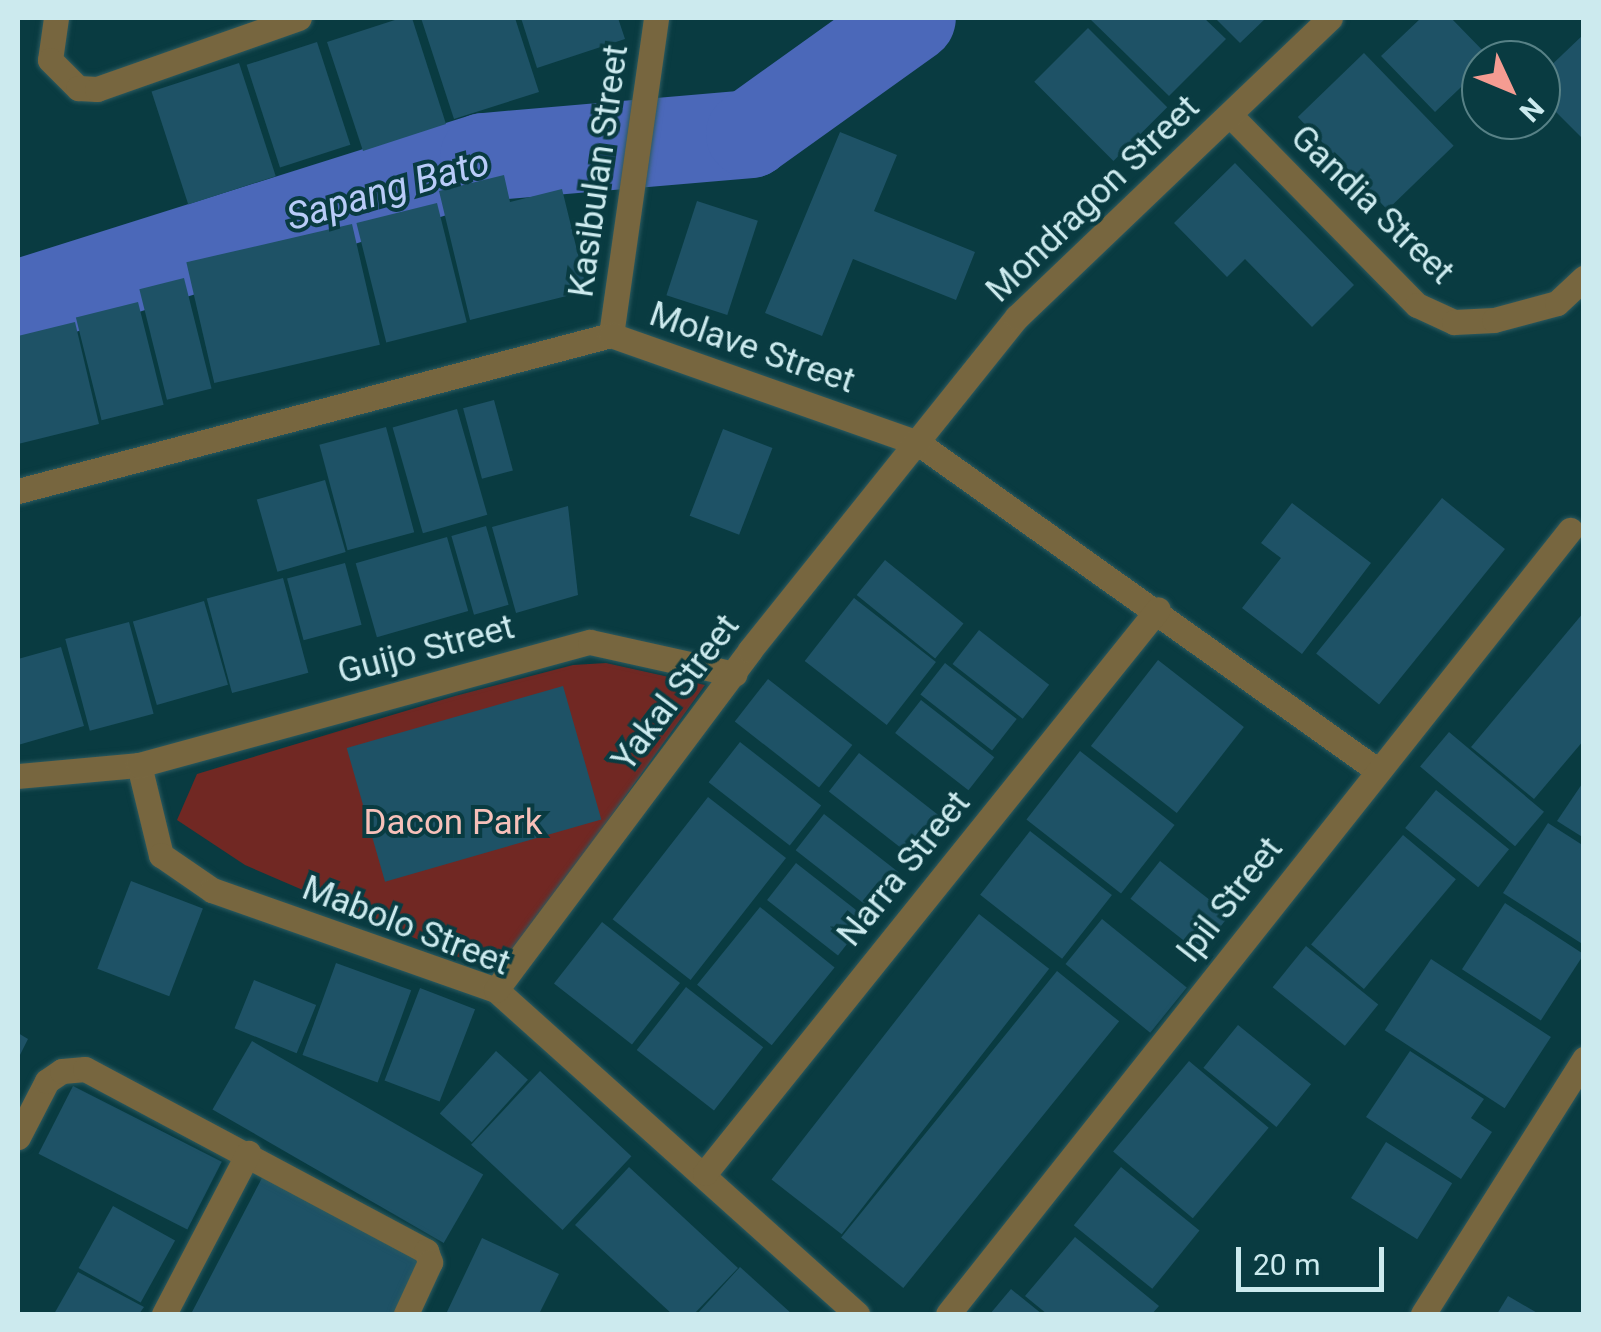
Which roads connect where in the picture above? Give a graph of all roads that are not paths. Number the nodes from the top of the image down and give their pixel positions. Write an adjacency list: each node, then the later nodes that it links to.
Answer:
1 (56, 18): 2 (street)
2 (298, 18)
3 (656, 18): 7 (street, Kasibulan Street)
4 (1330, 18): 5 (street, Mondragon Street)
5 (1231, 116): 6 (street, Gandia Street); 8 (street, Mondragon Street)
6 (1584, 278)
7 (610, 335): 8 (street, Molave Street); 9 (street, Molave Street)
8 (918, 443): 11 (street, Molave Street); 12 (street, Yakal Street)
9 (18, 492)
10 (1570, 530): 14 (street, Ipil Street)
11 (1158, 609): 14 (street, Molave Street); 20 (street, Narra Street)
12 (734, 674): 13 (street, Guijo Street); 16 (street, Yakal Street)
13 (139, 765): 15 (street); 16 (street, Mabolo Street)
14 (1377, 770): 24 (street, Ipil Street)
15 (18, 776)
16 (496, 990): 20 (street, Mabolo Street)
17 (1584, 1058): 25 (street)
18 (18, 1138): 19 (street)
19 (248, 1153): 21 (street); 22 (street)
20 (704, 1173): 23 (street, Mabolo Street)
21 (164, 1314)
22 (406, 1314)
23 (857, 1314)
24 (948, 1314)
25 (1423, 1314)

